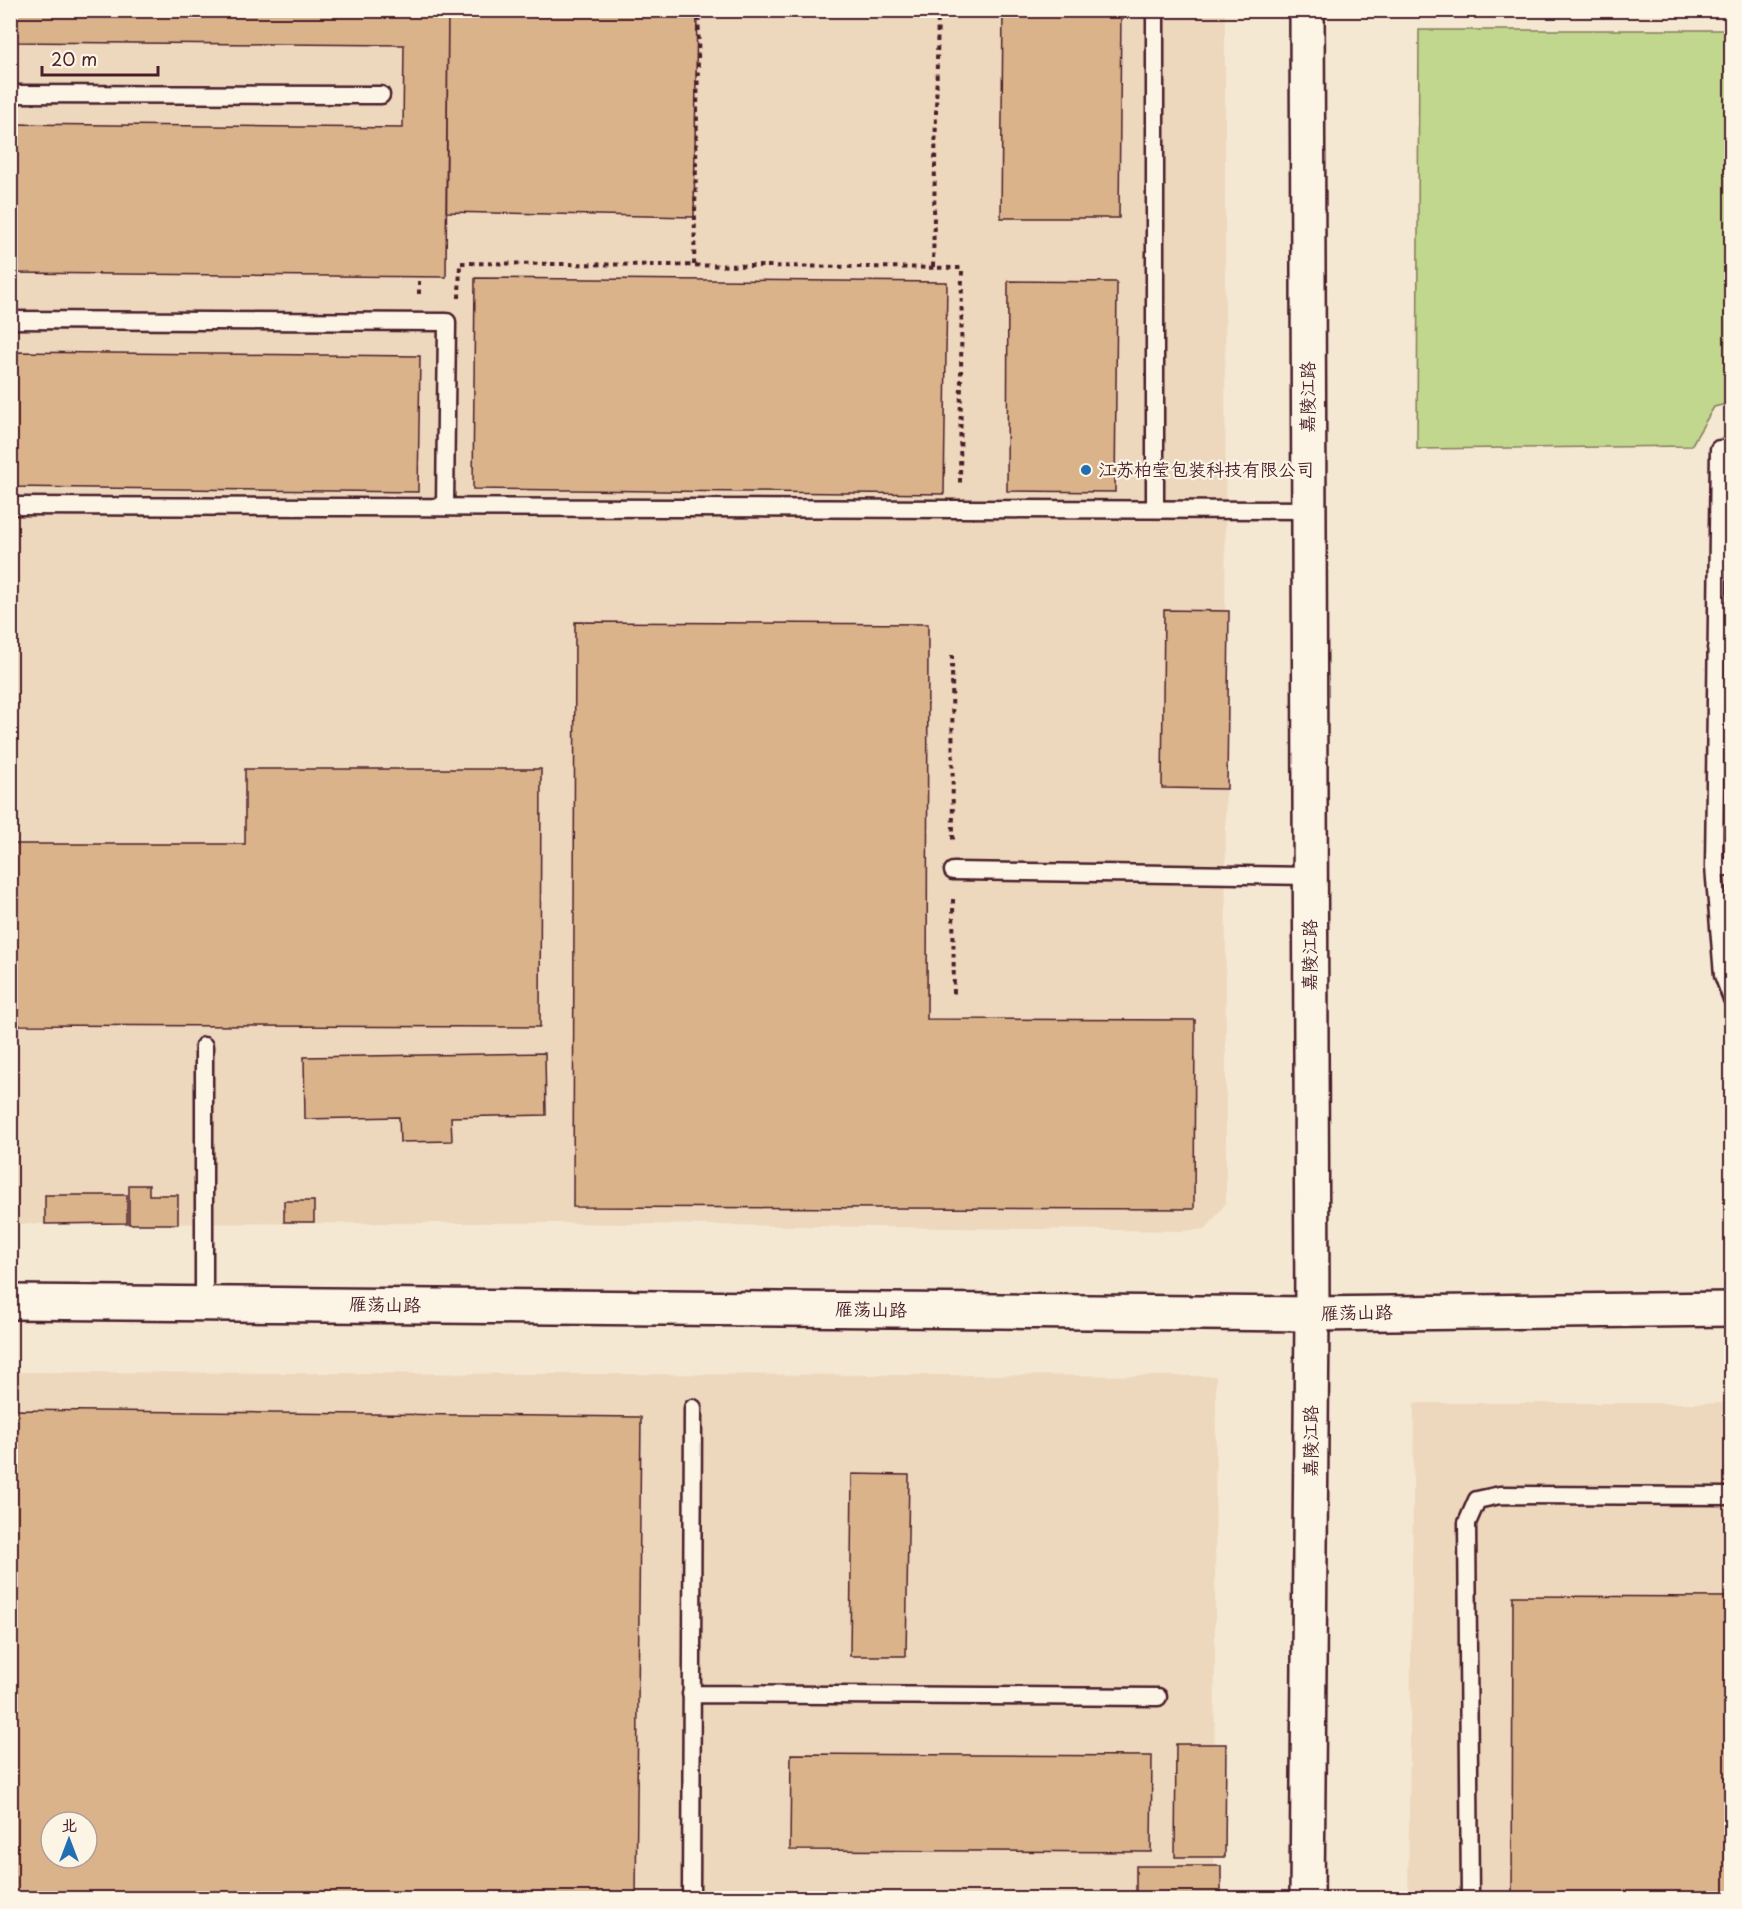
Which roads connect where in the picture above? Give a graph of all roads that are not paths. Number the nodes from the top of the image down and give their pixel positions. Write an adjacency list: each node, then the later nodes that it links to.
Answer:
1 (1155, 10): 9 (lane)
2 (1307, 10): 10 (street, 嘉陵江路)
3 (10, 94): 4 (lane)
4 (381, 95)
5 (10, 320): 8 (lane)
6 (1731, 449): 11 (lane)
7 (10, 506): 8 (lane)
8 (445, 507): 9 (lane)
9 (1155, 509): 10 (lane)
10 (1309, 510): 15 (street, 嘉陵江路)
11 (1724, 648): 12 (lane)
12 (1714, 867): 13 (lane); 16 (lane)
13 (1731, 867)
14 (953, 871): 15 (lane)
15 (1310, 876): 21 (street, 嘉陵江路)
16 (1731, 999)
17 (204, 1046): 19 (lane)
18 (10, 1302): 19 (street, 雁荡山路)
19 (204, 1304): 21 (street, 雁荡山路)
20 (1731, 1309): 21 (street, 雁荡山路)
21 (1312, 1314): 27 (street, 嘉陵江路)
22 (693, 1408): 24 (lane)
23 (1731, 1496): 28 (lane)
24 (691, 1694): 25 (lane); 26 (lane)
25 (1158, 1697)
26 (690, 1899)
27 (1307, 1899)
28 (1470, 1899)

